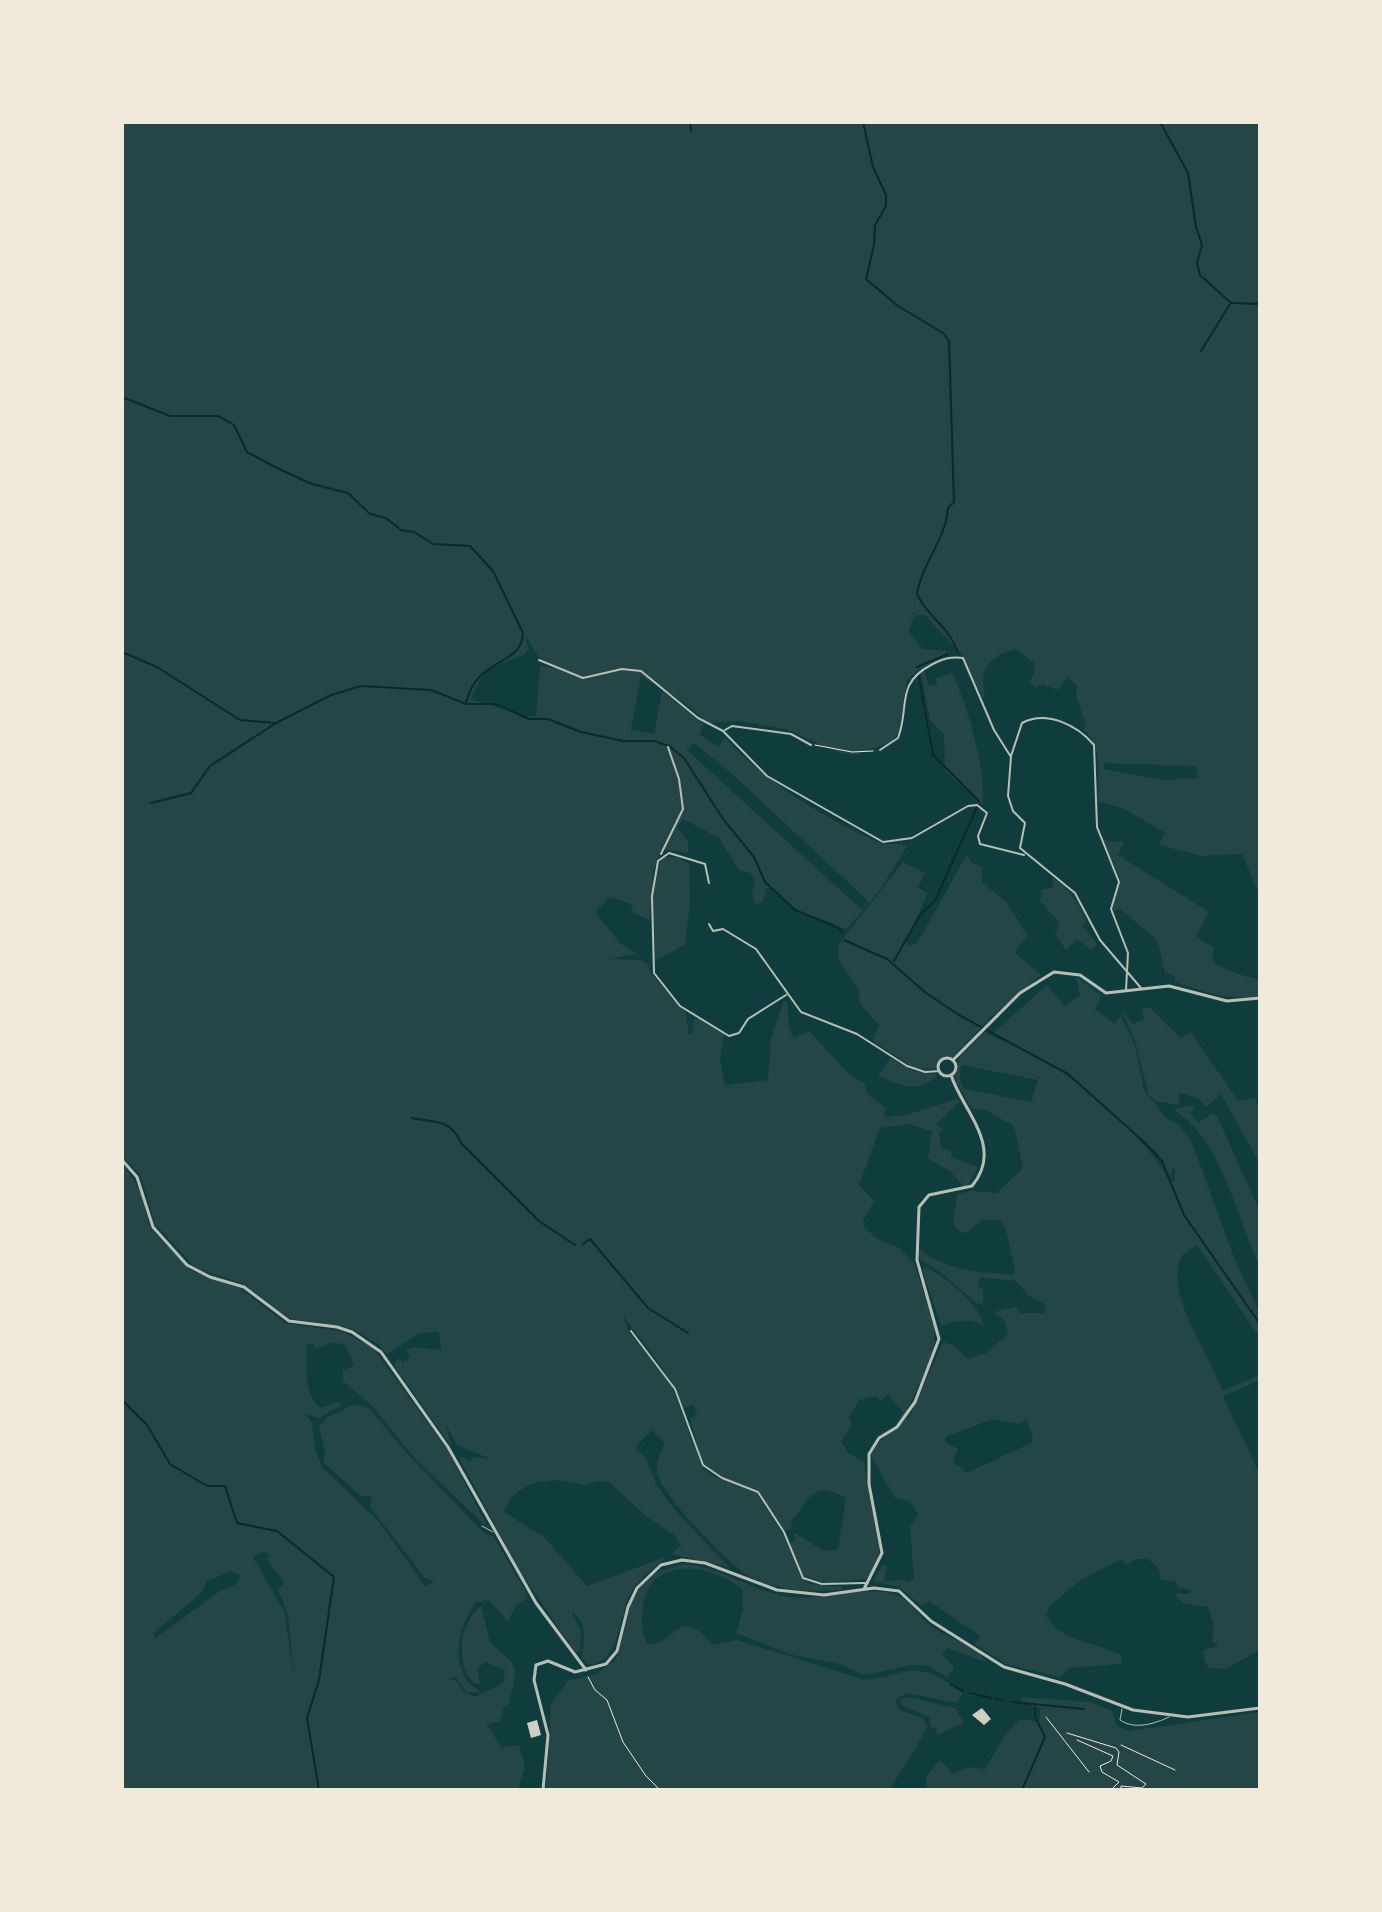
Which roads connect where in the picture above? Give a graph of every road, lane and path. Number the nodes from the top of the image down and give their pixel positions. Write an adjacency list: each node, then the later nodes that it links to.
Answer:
1 (539, 660): 2 (street)
2 (723, 731): 3 (street); 7 (street)
3 (811, 745): 5 (path)
4 (668, 747): 8 (street)
5 (880, 750): 6 (street)
6 (1011, 757): 7 (street); 11 (street)
7 (1024, 855): 11 (street)
8 (661, 857): 9 (street); 14 (street)
9 (709, 883)
10 (709, 924): 14 (street)
11 (1129, 975): 12 (street); 13 (street)
12 (1141, 988): 13 (street); 15 (street)
13 (1126, 991): 16 (street)
14 (786, 995): 17 (street)
15 (1260, 998)
16 (953, 1060): 17 (street); 18 (street)
17 (940, 1071): 18 (street)
18 (951, 1075): 23 (street)
19 (122, 1160): 22 (street)
20 (631, 1331): 23 (street)
21 (482, 1526): 22 (lane)
22 (496, 1532): 25 (street)
23 (866, 1583): 24 (street)
24 (864, 1589): 25 (street); 26 (street)
25 (586, 1670): 35 (street); 36 (path)
26 (1123, 1707): 29 (street); 29 (lane)
27 (1260, 1708): 29 (street)
28 (1046, 1717): 34 (path)
29 (1169, 1717)
30 (1067, 1733): 38 (path)
31 (1077, 1740): 37 (path)
32 (1121, 1745): 33 (path)
33 (1175, 1770)
34 (1089, 1772)
35 (543, 1790)
36 (660, 1790)
37 (1111, 1790)
38 (1121, 1790)

